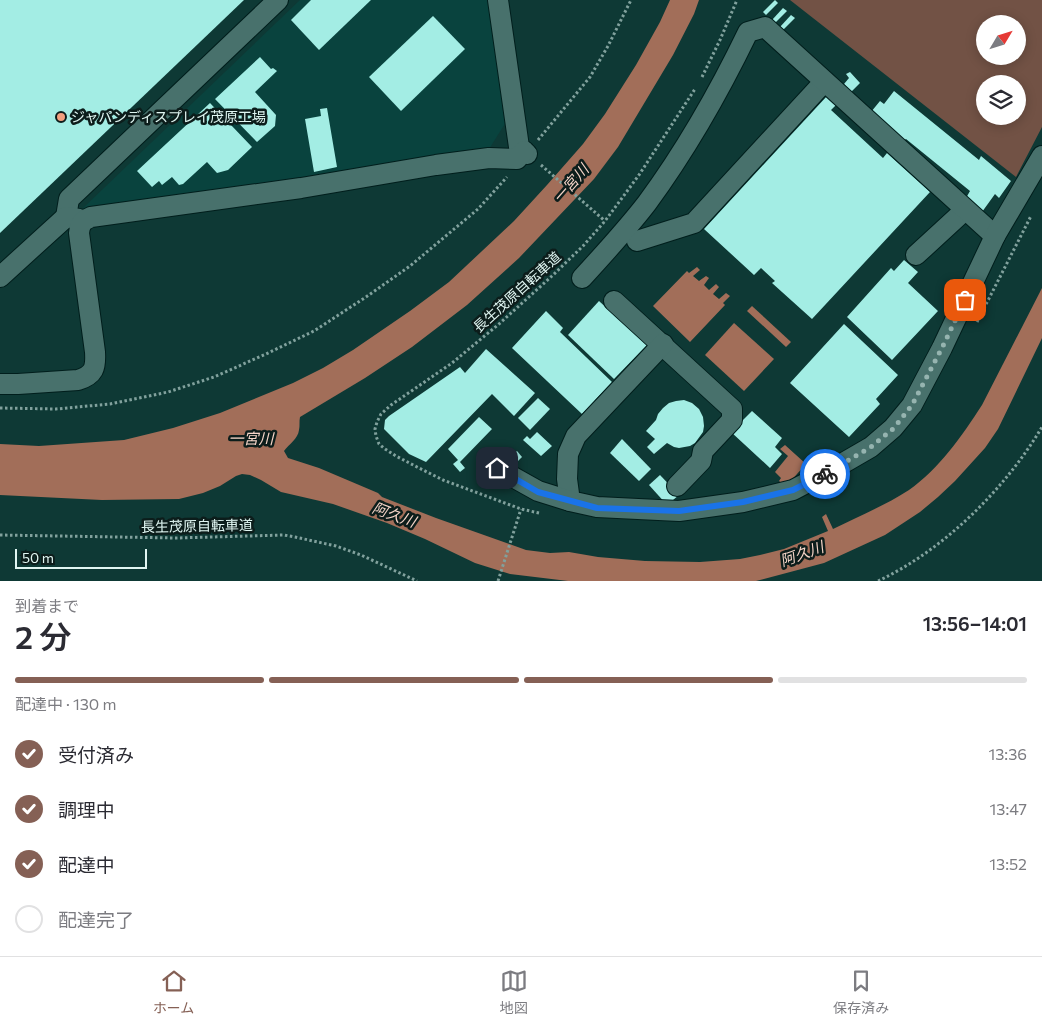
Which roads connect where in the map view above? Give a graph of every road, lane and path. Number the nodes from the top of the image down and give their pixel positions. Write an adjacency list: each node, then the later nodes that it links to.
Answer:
1 (278, 0): 10 (lane)
2 (498, 0): 6 (lane)
3 (632, 0): 6 (path)
4 (738, 0): 11 (path, 長生茂原自転車道)
5 (824, 82): 8 (lane); 13 (lane); 16 (lane)
6 (529, 155): 10 (lane); 11 (path); 21 (path)
7 (1042, 156): 12 (lane)
8 (965, 210): 12 (lane); 14 (lane)
9 (1033, 210): 18 (path)
10 (75, 218): 15 (lane); 20 (lane)
11 (604, 220): 26 (path, 長生茂原自転車道)
12 (995, 236): 25 (lane)
13 (637, 241)
14 (916, 256)
15 (0, 277)
16 (582, 278)
17 (614, 301): 19 (lane)
18 (976, 324)
19 (663, 344): 24 (lane); 25 (lane)
20 (0, 384)
21 (0, 408)
22 (1042, 427): 31 (path)
23 (497, 468): 25 (lane)
24 (677, 486)
25 (570, 501)
26 (521, 509): 27 (path, 長生茂原自転車道); 30 (path)
27 (540, 513)
28 (0, 536): 29 (path, 長生茂原自転車道)
29 (417, 581)
30 (498, 581)
31 (878, 581)

